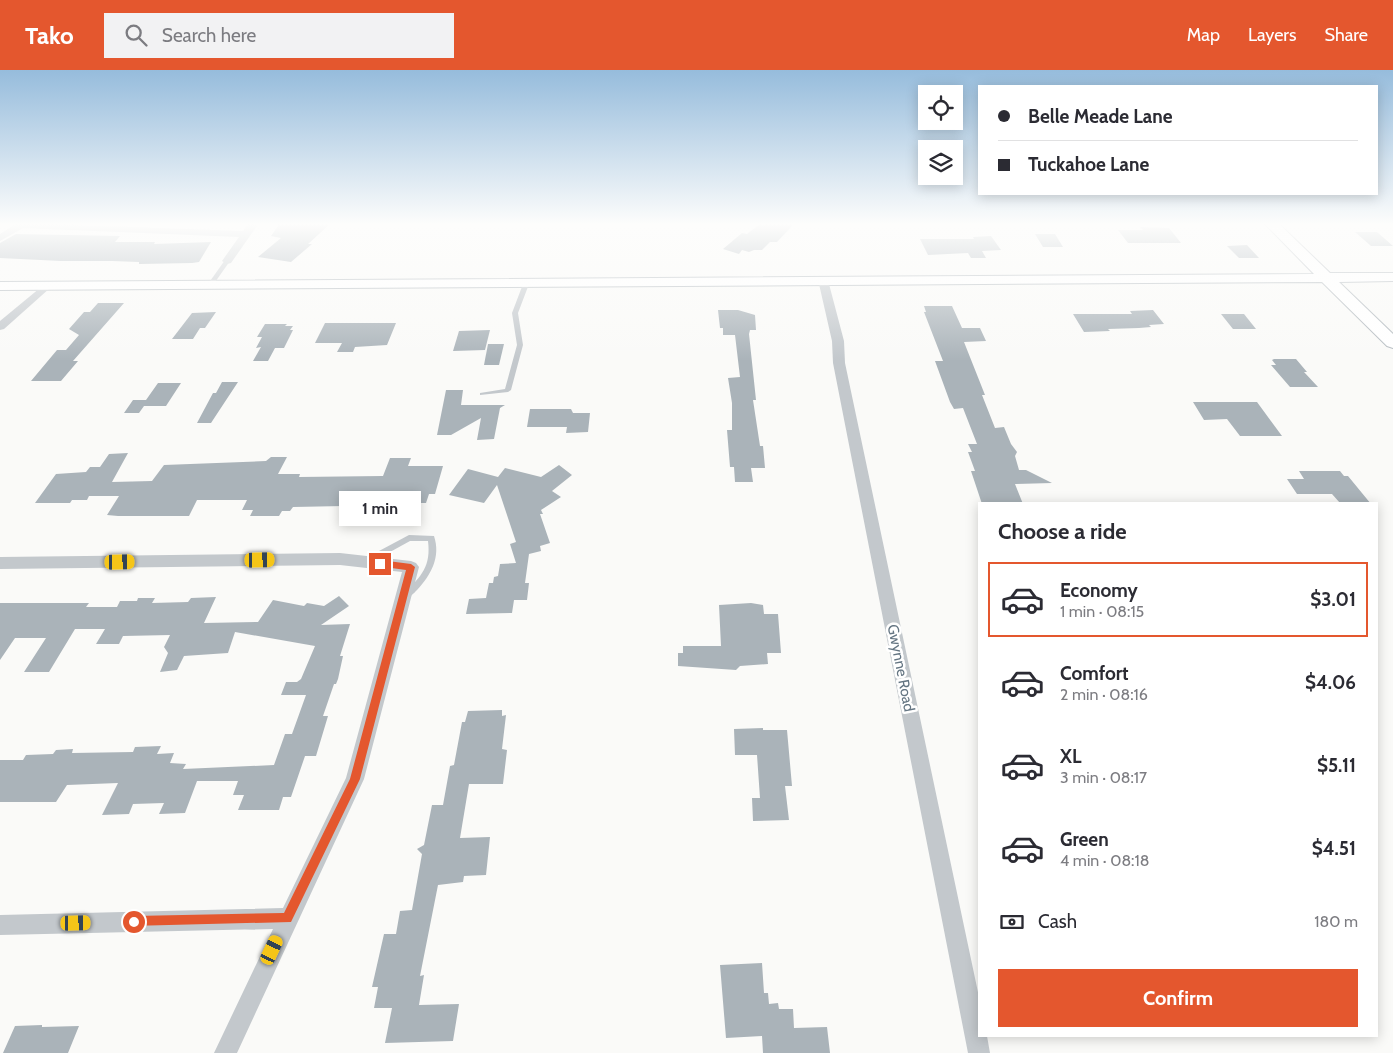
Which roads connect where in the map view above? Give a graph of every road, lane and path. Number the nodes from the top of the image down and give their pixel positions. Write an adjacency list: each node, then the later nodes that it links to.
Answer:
1 (222, 269): 5 (lane)
2 (1317, 269): 4 (main road)
3 (1393, 277): 4 (main road)
4 (1326, 278): 7 (main road); 11 (main road)
5 (211, 284): 6 (main road); 9 (main road)
6 (526, 284): 7 (main road); 12 (lane)
7 (824, 284): 19 (street, Gwynne Road)
8 (0, 286): 9 (main road)
9 (46, 286): 10 (street)
10 (0, 328)
11 (1393, 343)
12 (482, 394)
13 (365, 562): 14 (street); 15 (street); 15 (lane)
14 (0, 563)
15 (402, 600): 16 (street)
16 (287, 918): 17 (street); 18 (street)
17 (0, 925)
18 (225, 1053)
19 (979, 1053)

